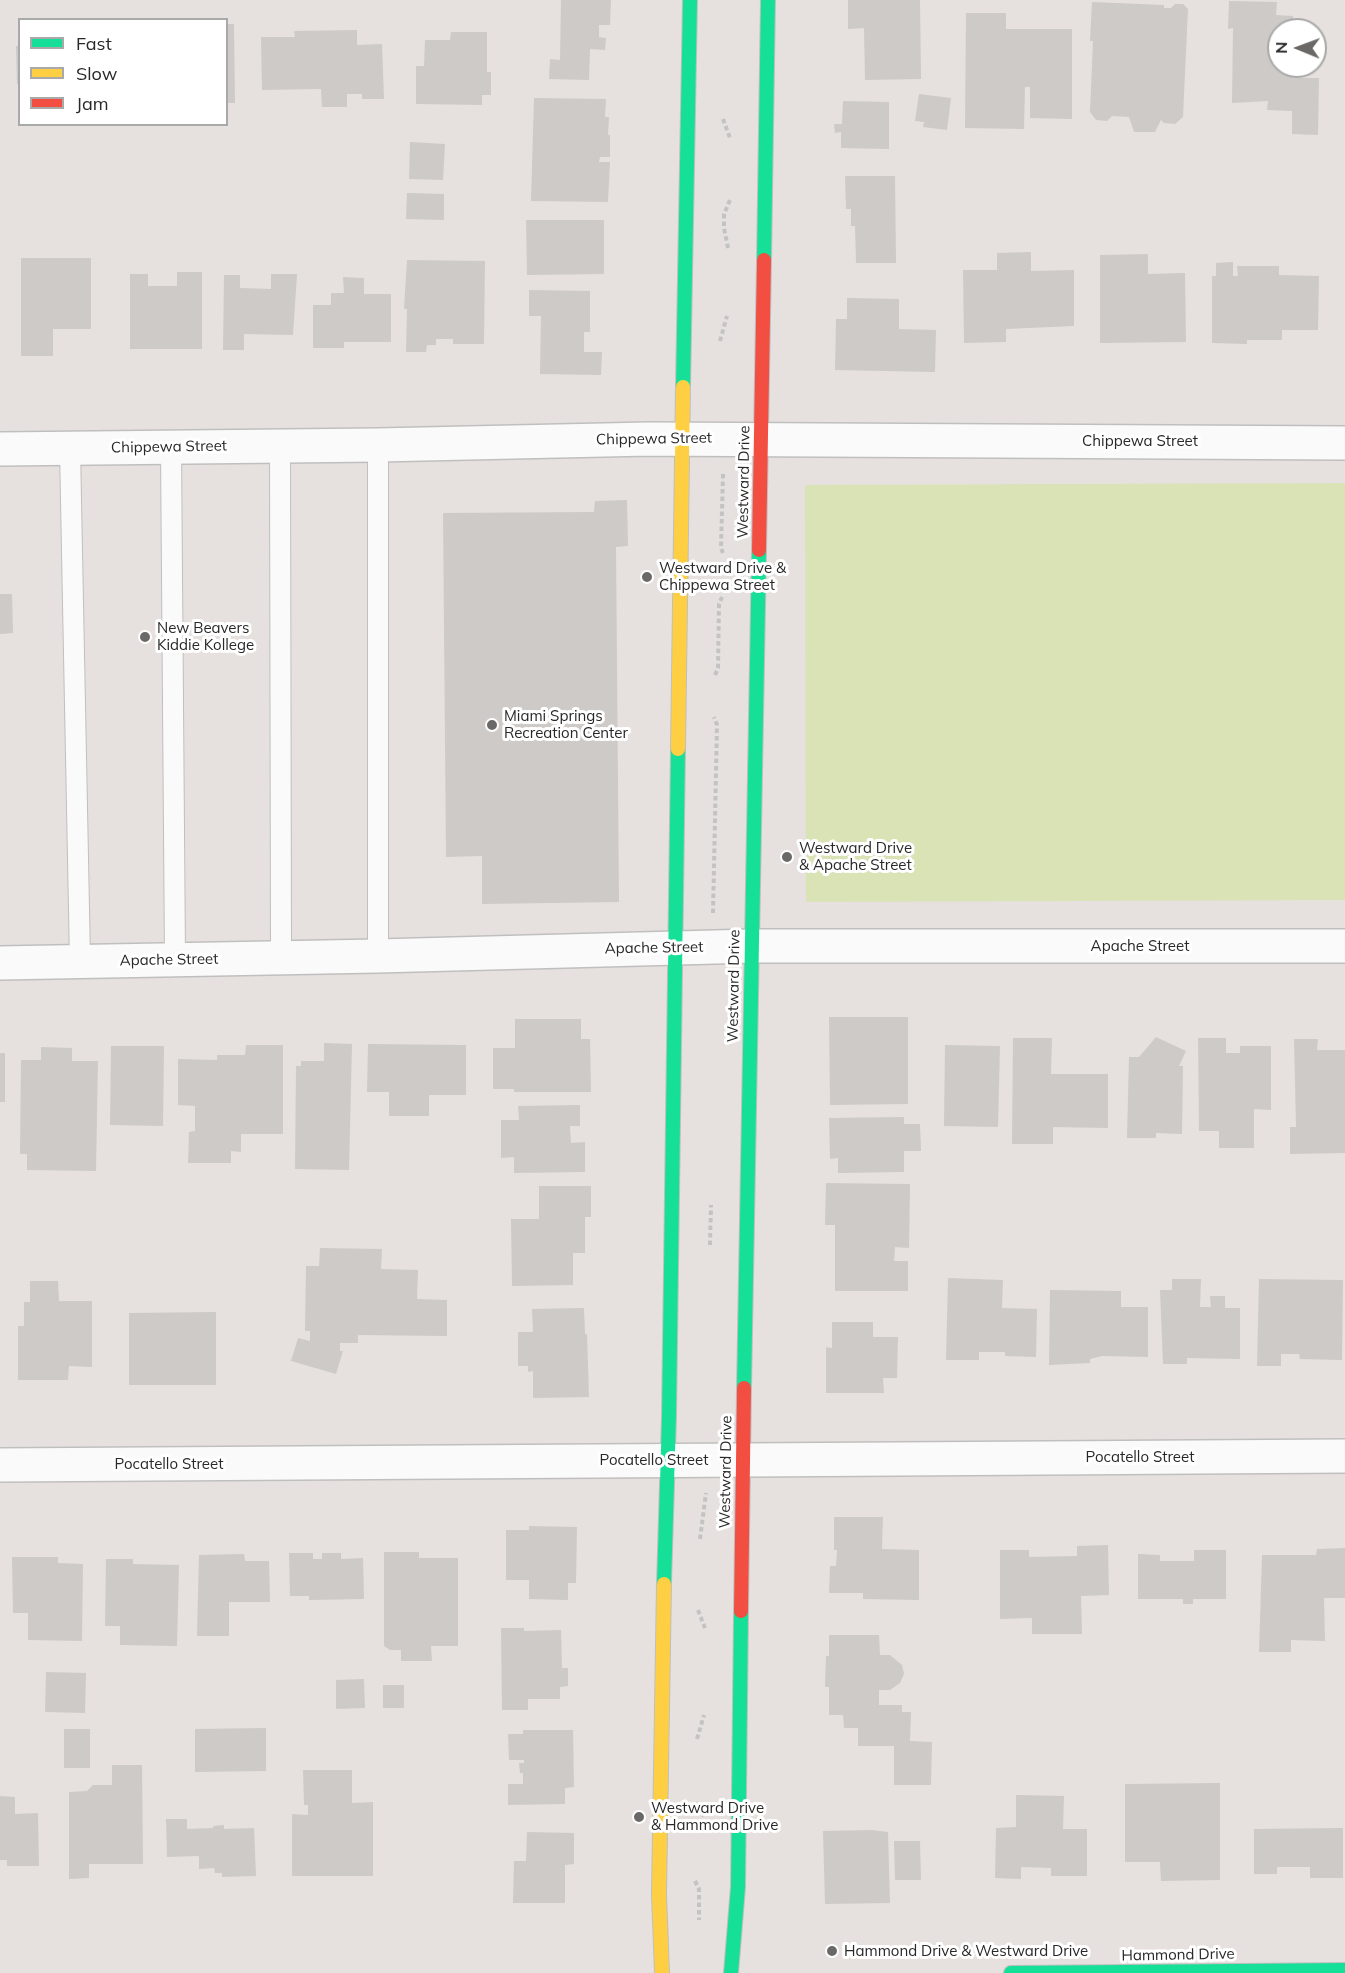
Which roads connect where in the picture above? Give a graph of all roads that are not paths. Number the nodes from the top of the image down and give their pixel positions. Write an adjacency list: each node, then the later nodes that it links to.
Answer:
1 (690, 0): 3 (street)
2 (768, 0): 4 (street, Westward Drive)
3 (682, 439): 4 (street, Chippewa Street); 6 (street, Chippewa Street); 13 (street)
4 (761, 439): 5 (street, Chippewa Street); 11 (street, Westward Drive)
5 (1345, 443)
6 (378, 445): 7 (street, Chippewa Street); 14 (lane)
7 (280, 446): 8 (street, Chippewa Street); 15 (lane)
8 (171, 447): 10 (street, Chippewa Street); 16 (lane)
9 (0, 449): 10 (street, Chippewa Street)
10 (70, 449): 17 (lane)
11 (752, 946): 12 (street, Apache Street); 13 (street, Apache Street); 21 (street, Westward Drive)
12 (1345, 946)
13 (676, 948): 14 (street, Apache Street); 20 (street)
14 (378, 956): 15 (street, Apache Street)
15 (281, 958): 16 (street, Apache Street)
16 (175, 960): 17 (street, Apache Street)
17 (80, 961): 18 (street, Apache Street)
18 (0, 963)
19 (1345, 1456): 21 (street, Pocatello Street)
20 (668, 1460): 21 (street, Pocatello Street); 22 (street, Pocatello Street); 25 (street)
21 (743, 1460): 26 (street, Westward Drive)
22 (0, 1465)
23 (1345, 1970): 24 (street, Hammond Drive)
24 (1248, 1972): 27 (street, Hammond Drive)
25 (662, 1973)
26 (731, 1973)
27 (1011, 1973)

